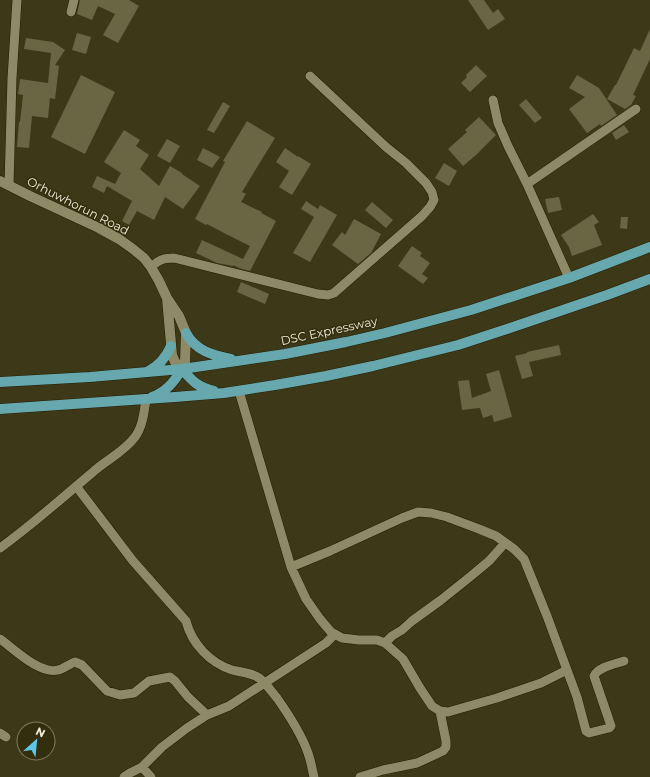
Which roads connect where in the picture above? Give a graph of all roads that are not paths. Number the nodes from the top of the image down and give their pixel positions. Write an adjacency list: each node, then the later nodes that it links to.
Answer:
1 (18, 0): 7 (street)
2 (74, 0): 3 (street)
3 (71, 12)
4 (310, 76): 10 (street)
5 (492, 100): 8 (street)
6 (636, 108): 8 (street)
7 (4, 183): 10 (street, Orhuwhorun Road)
8 (527, 184): 11 (street)
9 (650, 247): 11 (main road, DSC Expressway)
10 (151, 267): 13 (street, Orhuwhorun Road)
11 (569, 278): 16 (main road, DSC Expressway)
12 (650, 279): 20 (main road)
13 (167, 298): 14 (street); 15 (street)
14 (186, 333): 16 (main road); 17 (street)
15 (171, 346): 17 (street); 18 (main road)
16 (237, 361): 17 (main road, DSC Expressway)
17 (182, 369): 18 (main road, DSC Expressway); 21 (main road); 22 (main road)
18 (146, 373): 19 (main road, DSC Expressway)
19 (0, 382)
20 (239, 391): 21 (main road); 27 (street)
21 (224, 393): 22 (main road)
22 (146, 399): 23 (main road); 24 (street)
23 (0, 409)
24 (76, 486): 26 (street); 33 (street)
25 (505, 543): 27 (street); 30 (street); 32 (street)
26 (0, 548)
27 (291, 567): 28 (street)
28 (334, 634): 30 (street); 33 (street)
29 (0, 639): 35 (street)
30 (385, 643): 34 (street)
31 (624, 661): 32 (street)
32 (567, 670): 34 (street)
33 (266, 683): 35 (street); 39 (street)
34 (440, 711): 40 (street)
35 (207, 715): 36 (street)
36 (142, 767): 37 (street); 38 (street)
37 (124, 777)
38 (151, 777)
39 (314, 777)
40 (360, 777)

